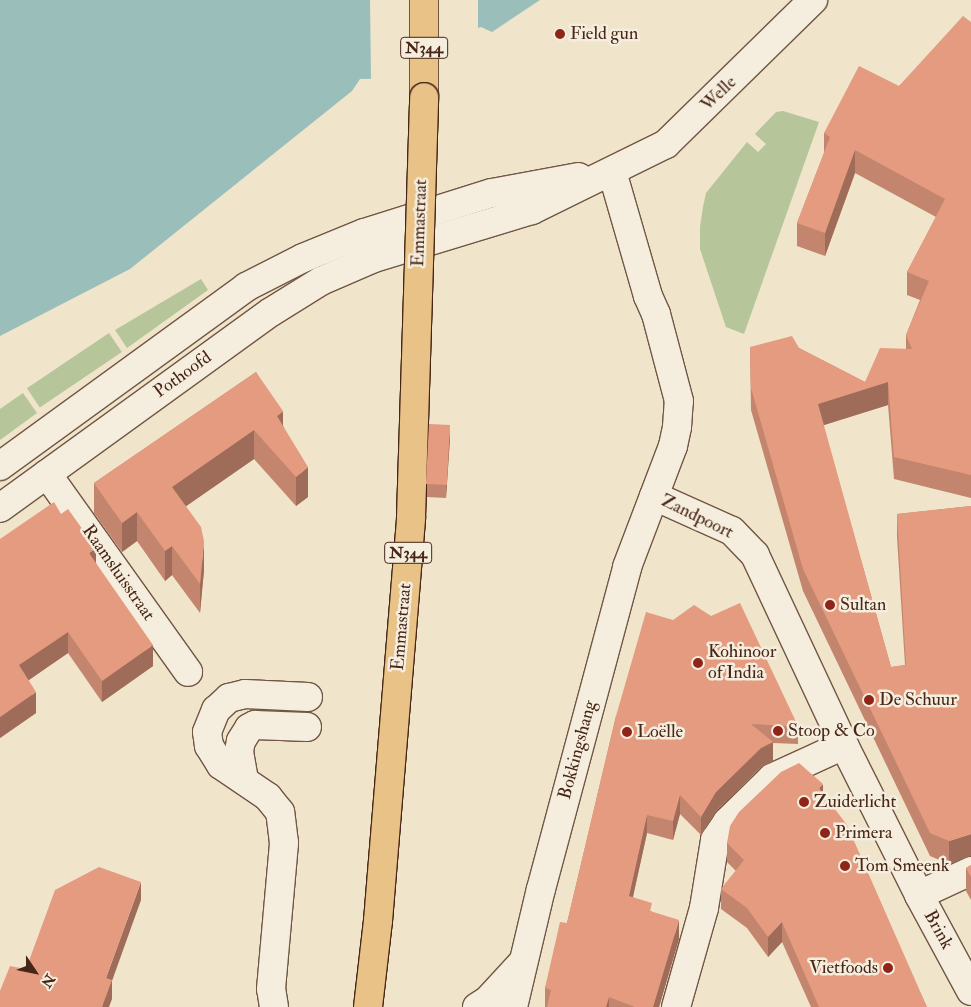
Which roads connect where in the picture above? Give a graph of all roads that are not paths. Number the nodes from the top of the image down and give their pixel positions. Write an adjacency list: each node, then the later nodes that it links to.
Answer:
1 (424, 0): 19 (main road, Emmastraat / N344, bridge)
2 (814, 0): 3 (street, Welle)
3 (612, 171): 4 (street, Welle); 7 (street, Zandpoort)
4 (369, 245): 5 (street, Pothoofd); 6 (street, Pothoofd)
5 (0, 466)
6 (47, 474): 8 (street, Pothoofd); 9 (street, Raamsluisstraat)
7 (654, 496): 12 (street, Zandpoort); 16 (street, Bokkingshang)
8 (0, 508)
9 (188, 672)
10 (308, 697): 13 (street)
11 (307, 727): 13 (street)
12 (844, 745): 15 (street, Zandpoort); 22 (street)
13 (244, 780): 18 (street)
14 (971, 871): 15 (street)
15 (919, 894): 17 (street, Brink)
16 (524, 960): 20 (street); 21 (street, Bokkingshang)
17 (971, 991)
18 (274, 1007)
19 (368, 1007)
20 (477, 1007)
21 (513, 1007)
22 (676, 1007)

